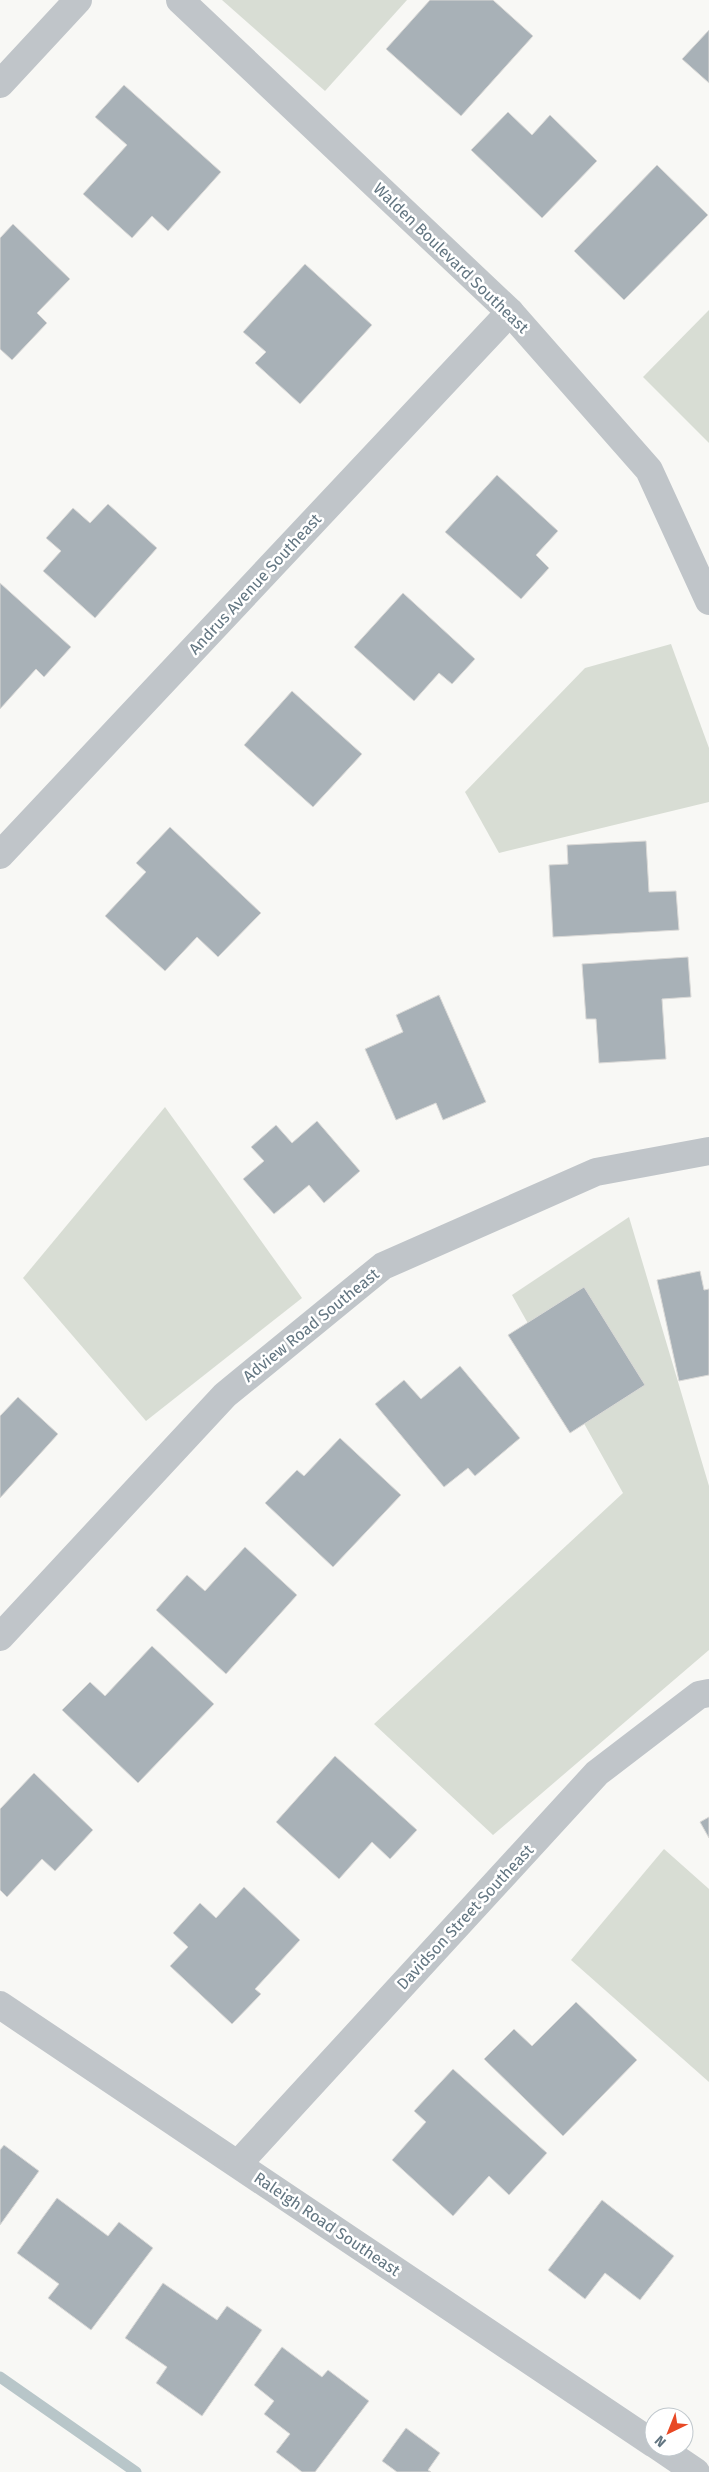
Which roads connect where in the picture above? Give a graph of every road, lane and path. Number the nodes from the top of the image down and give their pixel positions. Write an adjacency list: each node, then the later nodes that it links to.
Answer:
1 (78, 0): 3 (street)
2 (180, 0): 4 (street, Walden Boulevard Southeast)
3 (0, 84)
4 (510, 312): 5 (street, Walden Boulevard Southeast); 6 (street, Andrus Avenue Southeast)
5 (709, 601)
6 (0, 855)
7 (709, 1151): 8 (street, Adview Road Southeast)
8 (0, 1637)
9 (709, 1693): 11 (street, Davidson Street Southeast)
10 (0, 2005): 11 (street, Raleigh Road Southeast)
11 (238, 2164): 12 (street, Raleigh Road Southeast)
12 (644, 2437)
13 (674, 2457): 14 (street)
14 (696, 2472)

